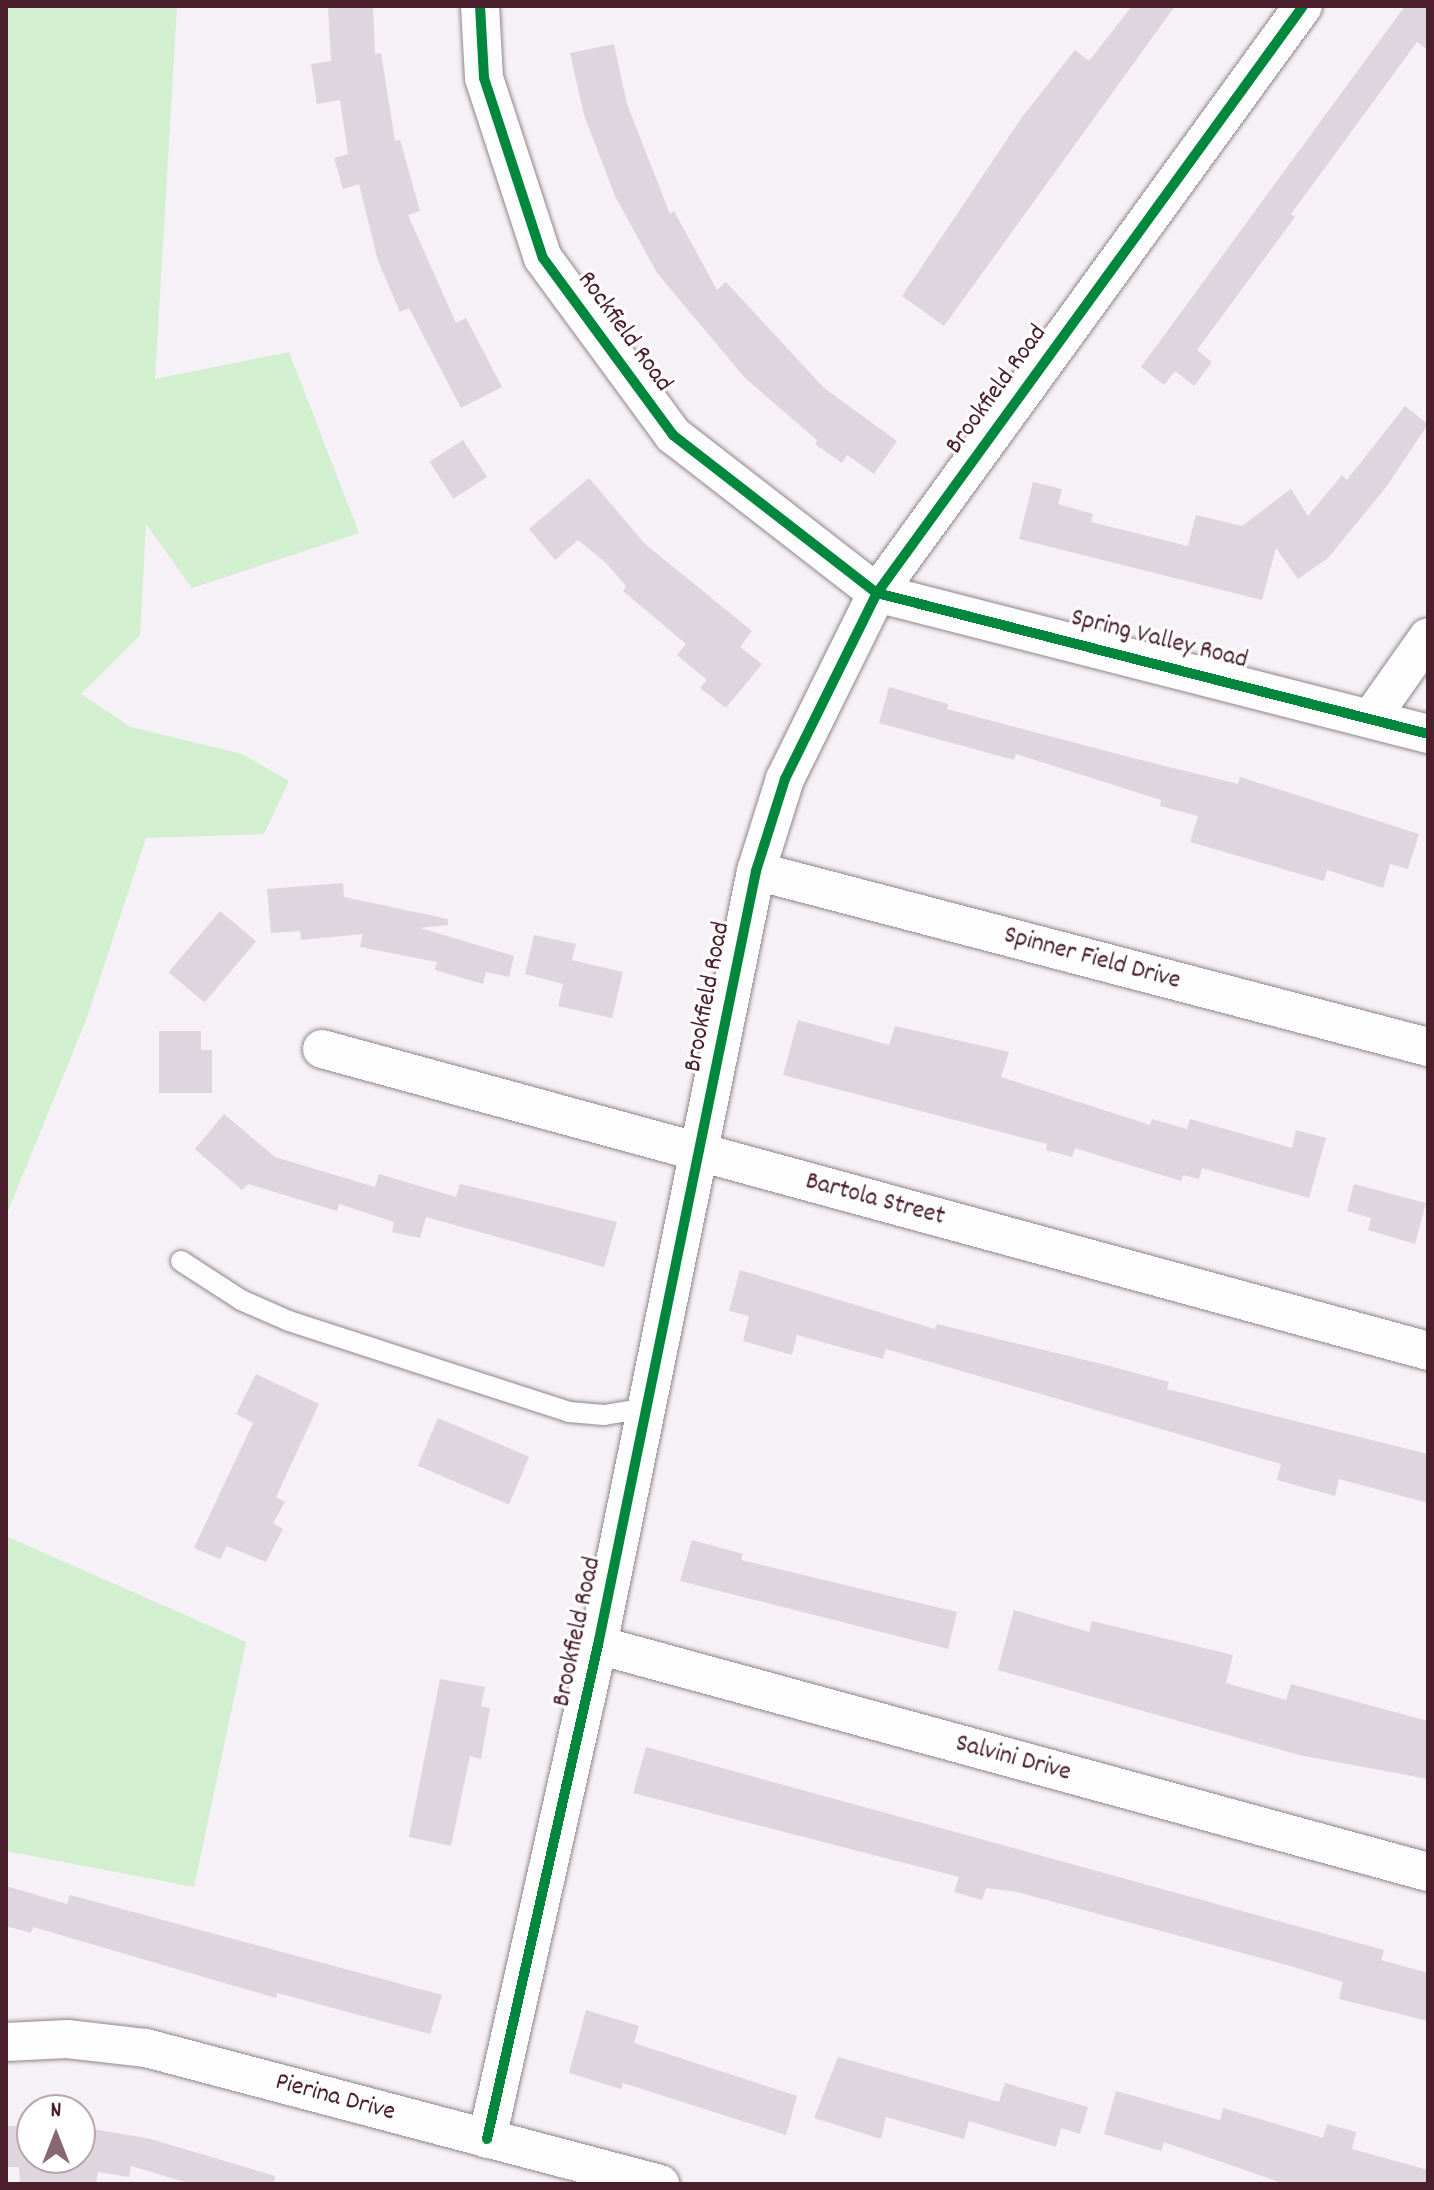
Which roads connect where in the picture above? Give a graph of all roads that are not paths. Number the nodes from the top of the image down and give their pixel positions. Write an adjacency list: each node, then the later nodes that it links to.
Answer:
1 (480, 6): 3 (street, Rockfield Road)
2 (1303, 6): 3 (street, Brookfield Road)
3 (877, 593): 5 (street, Spring Valley Road); 7 (street, Brookfield Road)
4 (1428, 637): 5 (street)
5 (1373, 715): 6 (street, Spring Valley Road)
6 (1428, 734)
7 (756, 871): 8 (street, Spinner Field Drive); 10 (street, Brookfield Road)
8 (1428, 1047)
9 (322, 1049): 10 (street, Bartola Street)
10 (699, 1152): 12 (street, Bartola Street); 13 (street, Brookfield Road)
11 (181, 1261): 13 (lane)
12 (1428, 1351)
13 (647, 1408): 14 (street, Brookfield Road)
14 (598, 1645): 15 (street, Salvini Drive); 17 (street, Brookfield Road)
15 (1428, 1872)
16 (6, 2042): 17 (street, Pierina Drive)
17 (487, 2139): 18 (street, Pierina Drive)
18 (660, 2184)

